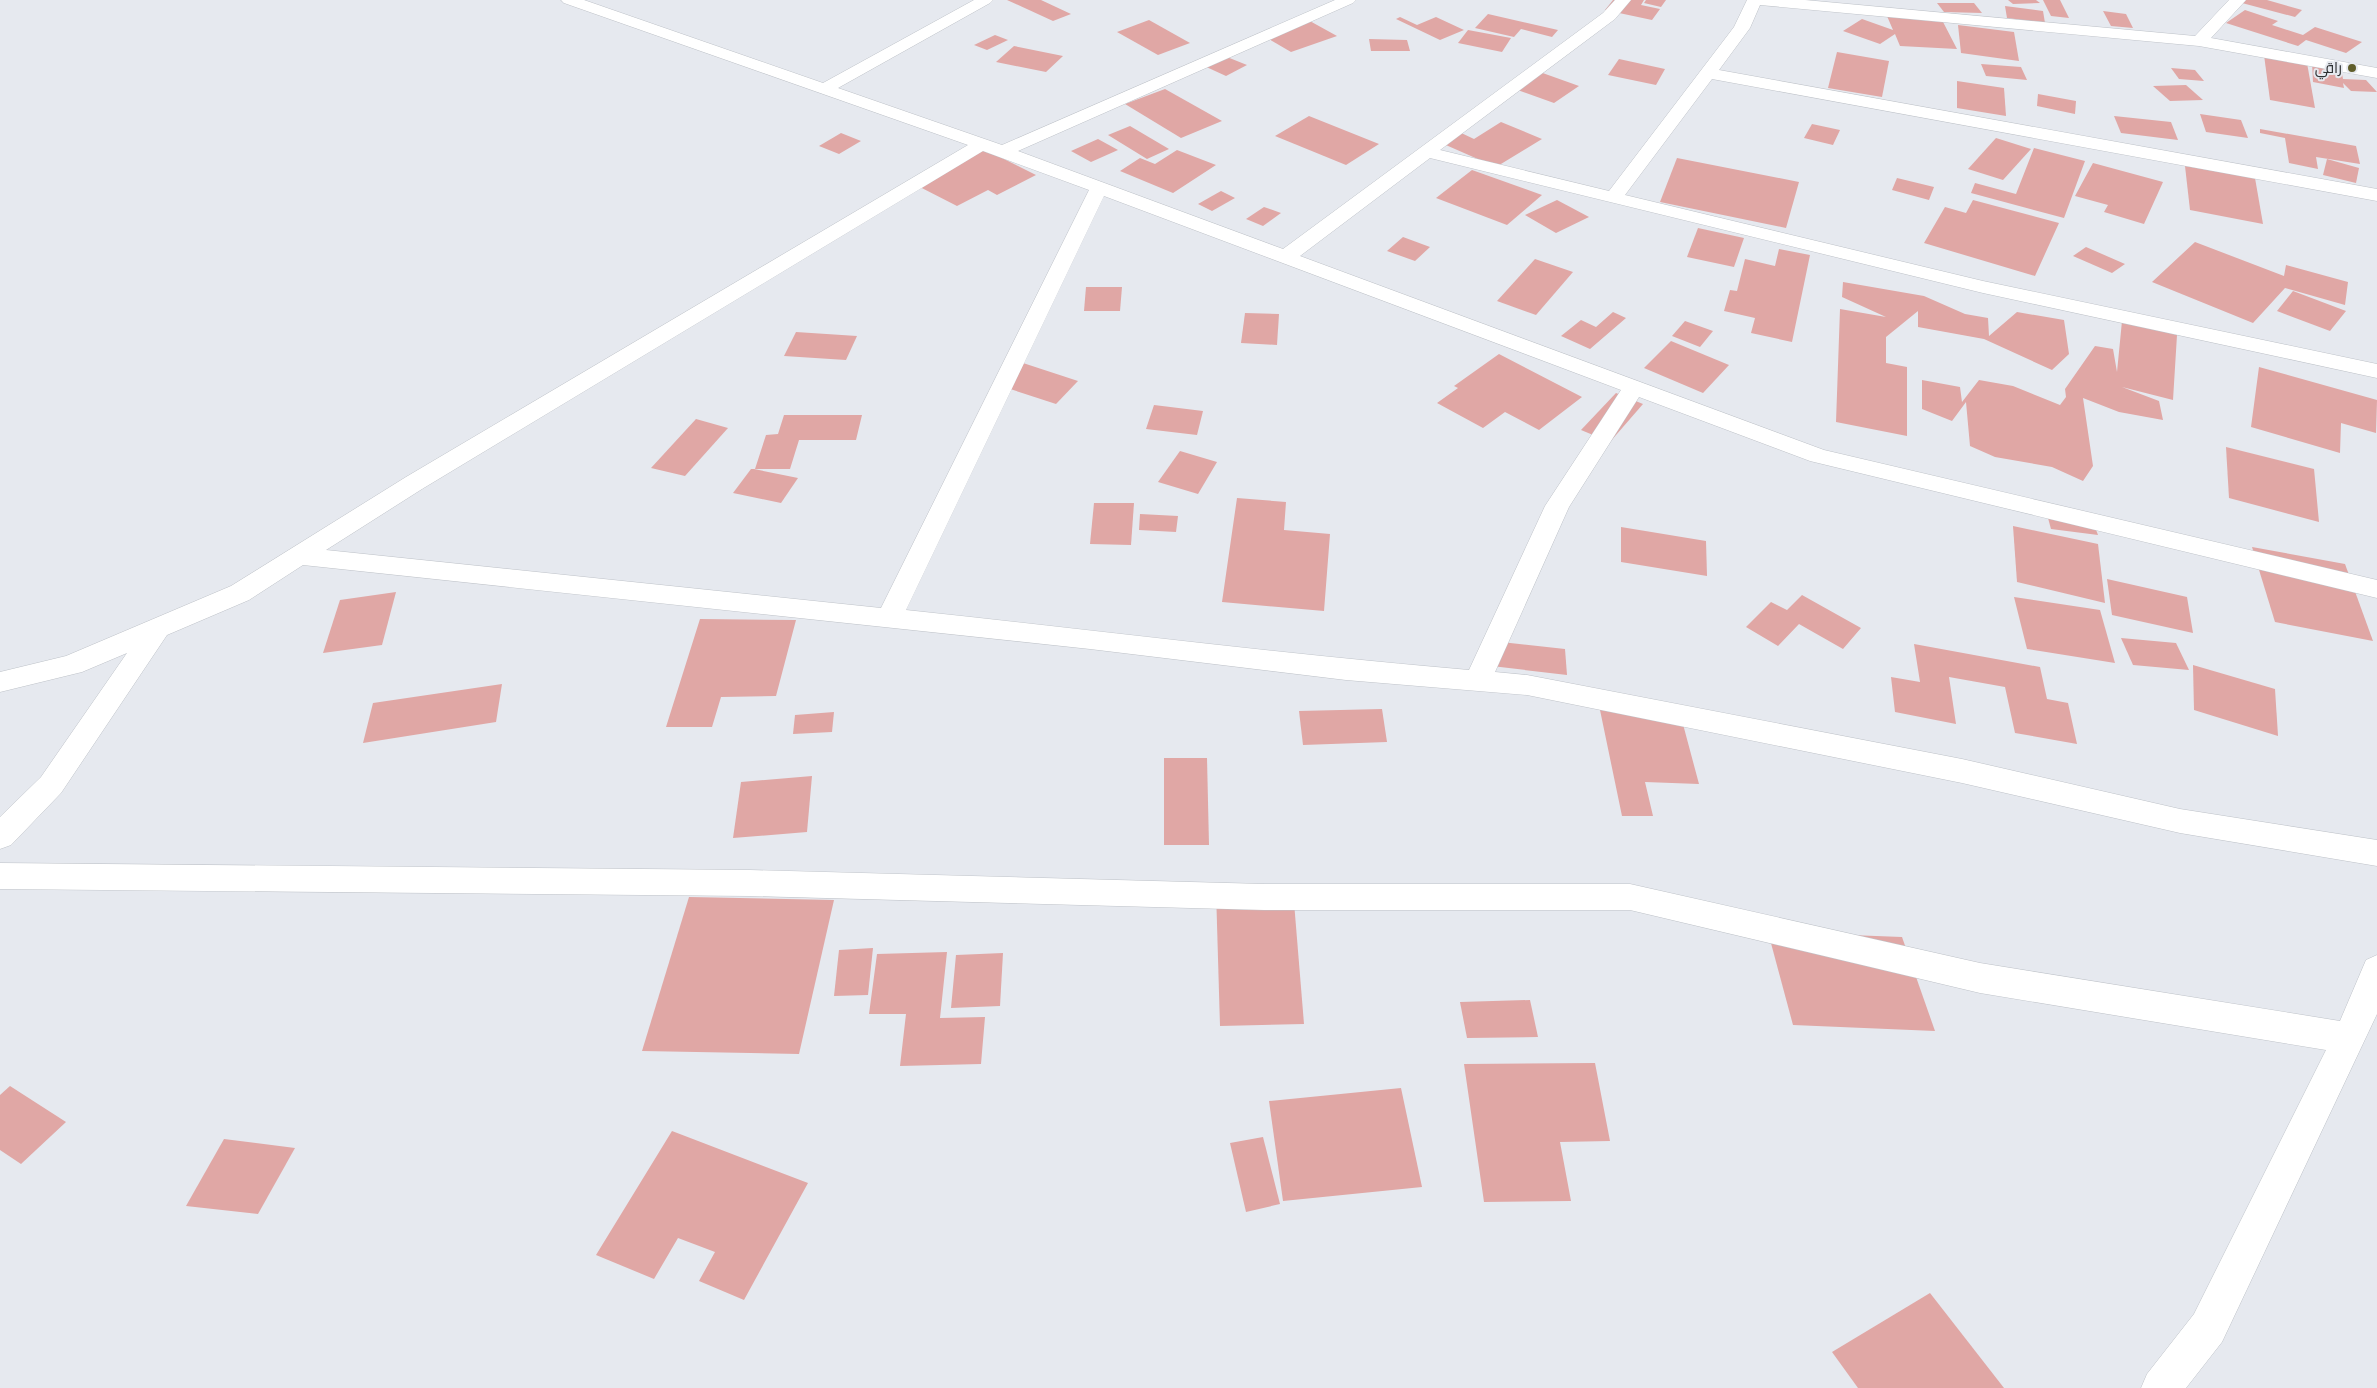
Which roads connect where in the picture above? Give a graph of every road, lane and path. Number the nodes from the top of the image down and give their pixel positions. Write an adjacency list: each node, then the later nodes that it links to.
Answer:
1 (569, 0): 10 (street)
2 (985, 0): 10 (street)
3 (1348, 0): 11 (street)
4 (1623, 0): 12 (street)
5 (1755, 0): 7 (street); 9 (street)
6 (2238, 0): 7 (street)
7 (2199, 41): 8 (street)
8 (2377, 72)
9 (1708, 73): 14 (street); 15 (street)
10 (824, 89): 11 (street)
11 (992, 148): 13 (street); 19 (street)
12 (1427, 152): 15 (street); 16 (street)
13 (1099, 188): 16 (street); 21 (street)
14 (2377, 195)
15 (1614, 197): 17 (street)
16 (1285, 257): 18 (street)
17 (2377, 371)
18 (1634, 388): 20 (street); 23 (street)
19 (299, 556): 21 (street); 22 (street)
20 (2377, 589)
21 (890, 618): 23 (street)
22 (157, 629): 24 (street); 25 (street)
23 (1478, 681): 26 (street)
24 (0, 682)
25 (0, 836)
26 (2377, 853)
27 (0, 876): 29 (street)
28 (2377, 970): 29 (street)
29 (2348, 1038): 30 (street)
30 (2162, 1388)

